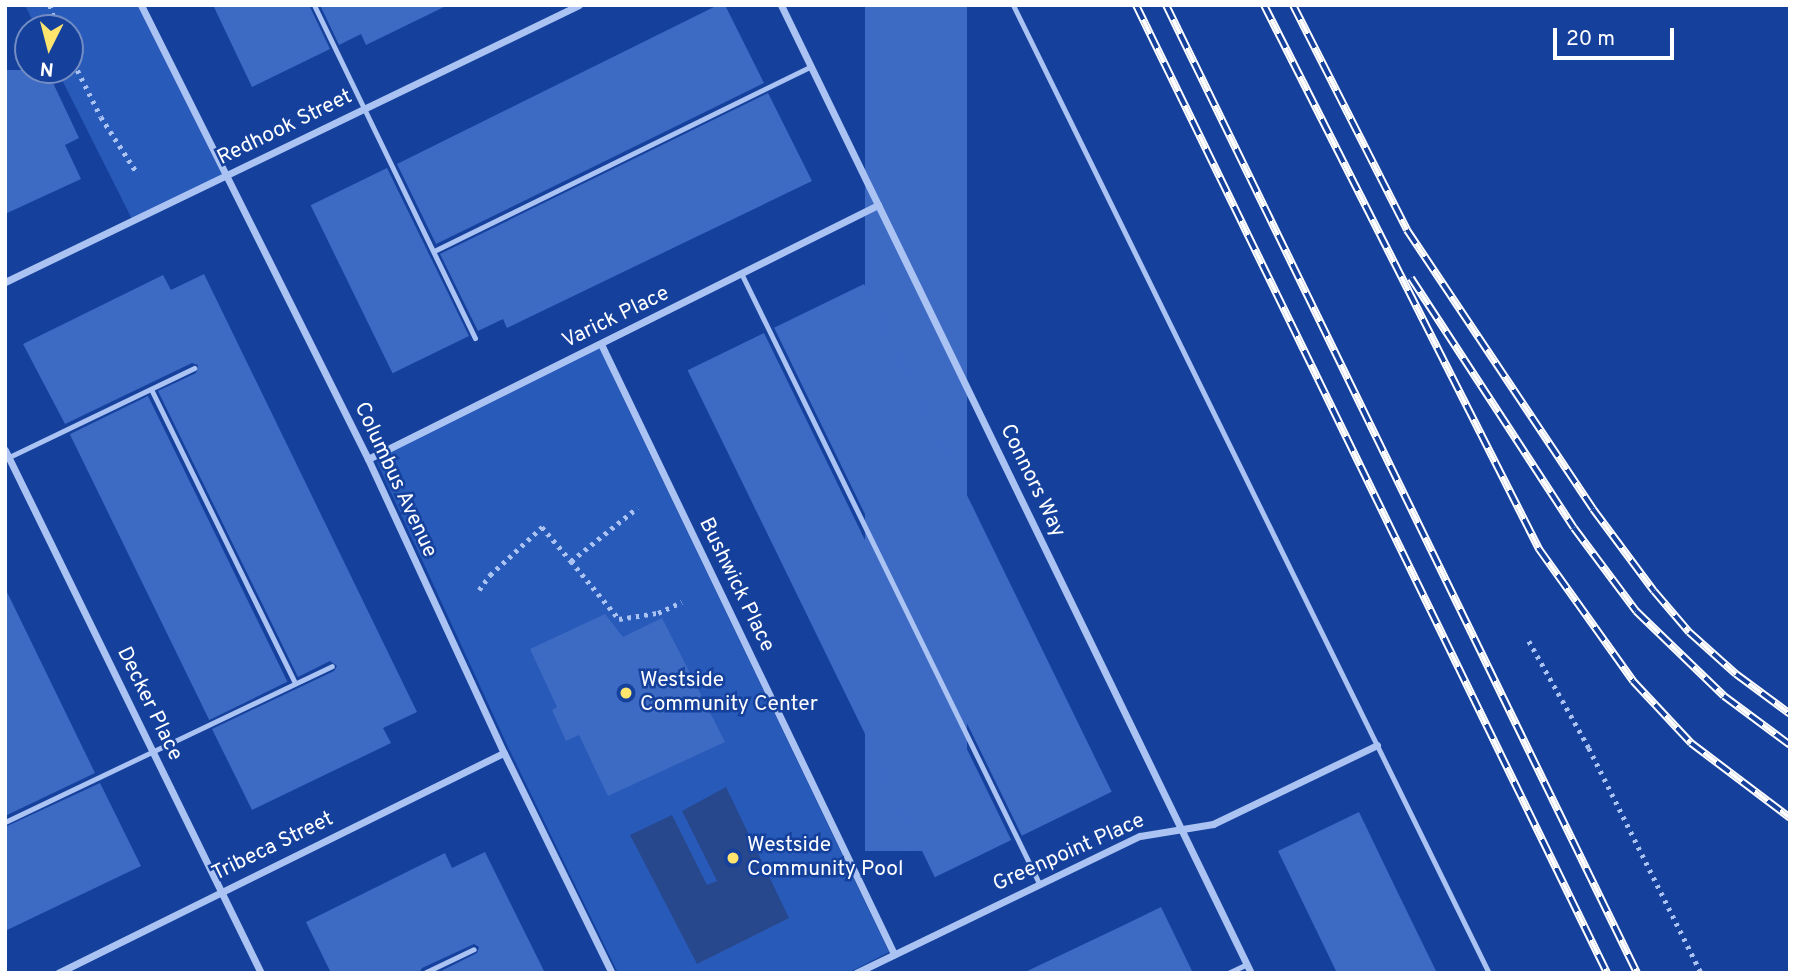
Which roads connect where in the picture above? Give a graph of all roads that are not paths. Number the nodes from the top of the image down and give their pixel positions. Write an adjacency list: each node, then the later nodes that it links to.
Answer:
1 (141, 5): 8 (street, Columbus Avenue)
2 (314, 5): 7 (lane)
3 (579, 5): 7 (street, Redhook Street)
4 (781, 5): 6 (street, Connors Way)
5 (1013, 5): 21 (lane)
6 (811, 66): 9 (street, Connors Way); 10 (lane)
7 (364, 109): 8 (street, Redhook Street); 10 (lane)
8 (225, 176): 12 (street, Redhook Street); 18 (street, Columbus Avenue)
9 (878, 205): 11 (street, Varick Place); 25 (street, Connors Way)
10 (434, 251): 13 (lane)
11 (742, 275): 14 (street, Varick Place); 26 (lane)
12 (5, 282)
13 (475, 338)
14 (601, 344): 18 (street, Varick Place); 29 (street, Bushwick Place)
15 (194, 368): 16 (lane)
16 (151, 389): 17 (lane); 20 (lane)
17 (6, 455): 22 (street, Decker Place)
18 (368, 459): 23 (street, Columbus Avenue)
19 (332, 666): 20 (lane)
20 (295, 683): 22 (lane)
21 (1377, 745): 25 (street, Greenpoint Place); 39 (lane)
22 (153, 751): 24 (lane); 27 (street, Decker Place)
23 (504, 753): 27 (street, Tribeca Street); 35 (street, Columbus Avenue)
24 (6, 819)
25 (1181, 828): 26 (street, Greenpoint Place); 30 (street, Connors Way)
26 (1038, 883): 29 (street, Greenpoint Place)
27 (223, 891): 32 (street, Tribeca Street); 33 (street, Decker Place)
28 (474, 949): 31 (lane)
29 (894, 954): 36 (street, Greenpoint Place)
30 (1247, 964): 37 (lane); 38 (street, Connors Way)
31 (434, 971): 34 (lane)
32 (58, 973)
33 (261, 973)
34 (424, 973)
35 (612, 973)
36 (856, 973)
37 (1228, 973)
38 (1251, 973)
39 (1489, 973)

